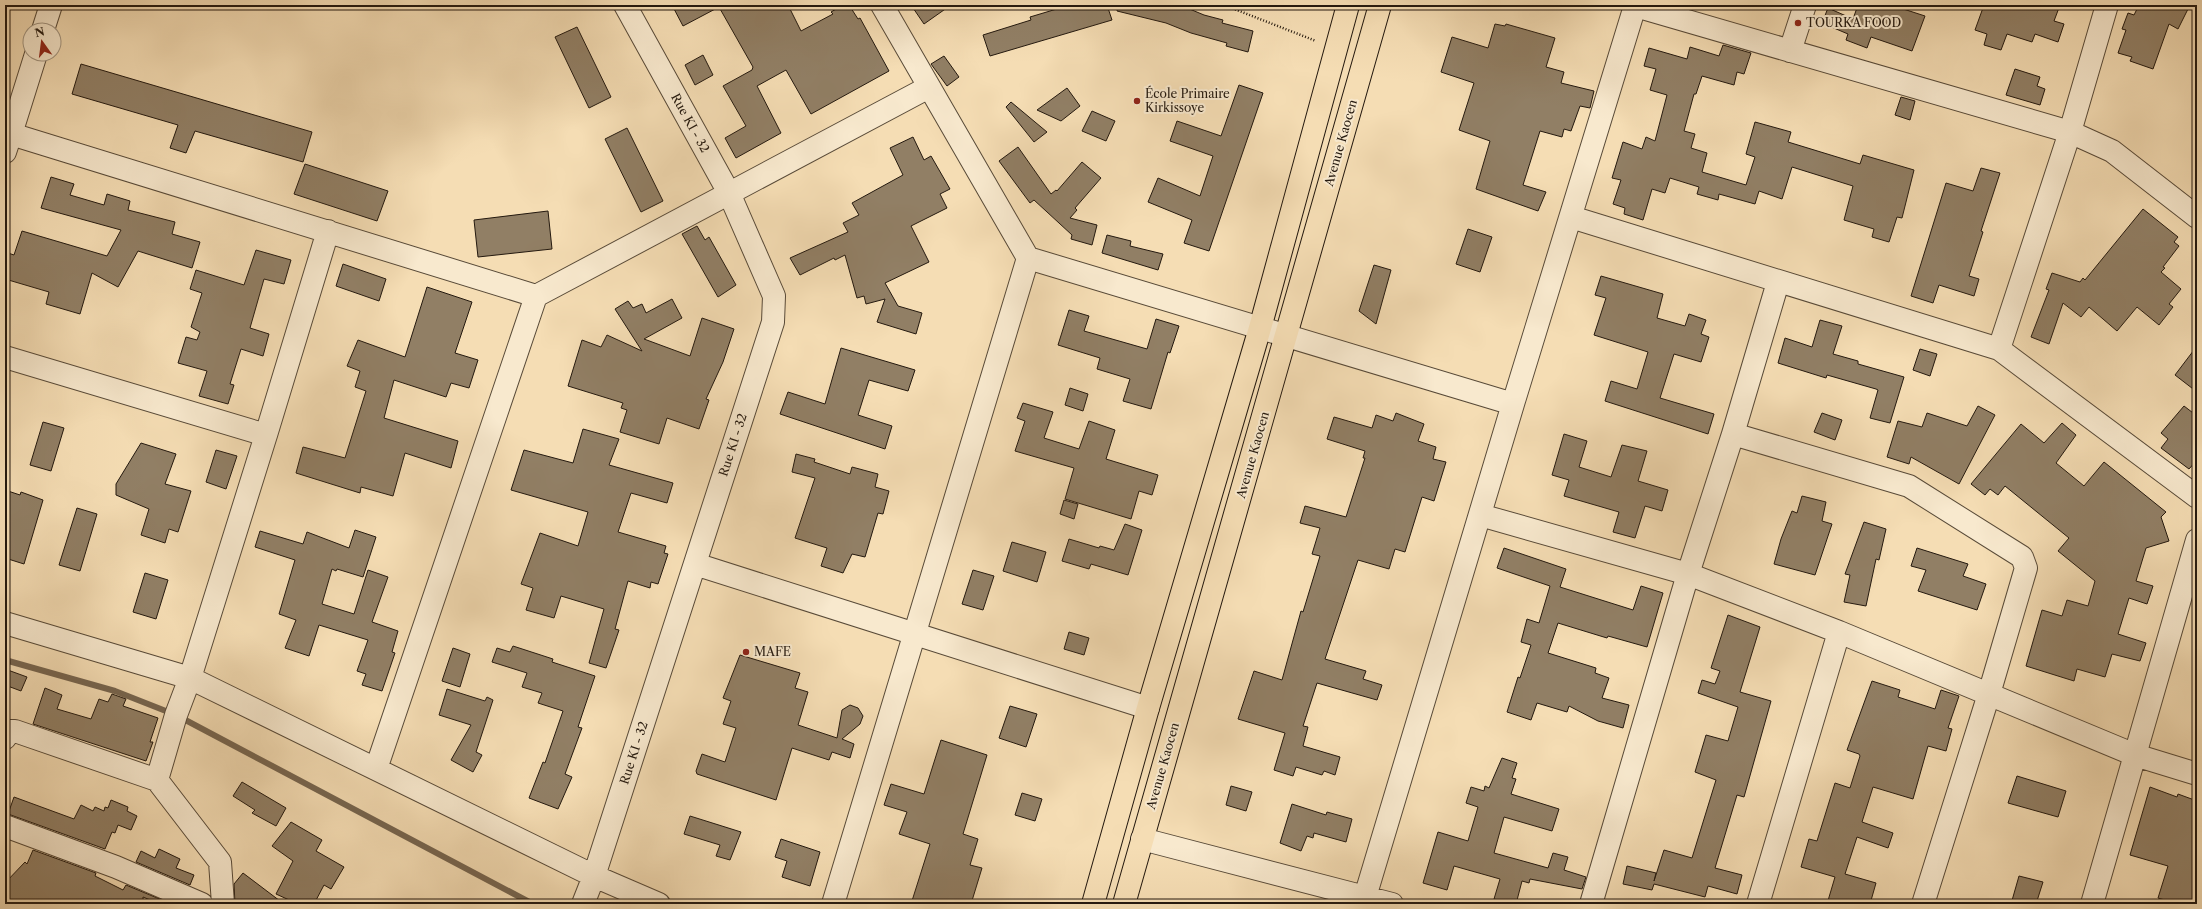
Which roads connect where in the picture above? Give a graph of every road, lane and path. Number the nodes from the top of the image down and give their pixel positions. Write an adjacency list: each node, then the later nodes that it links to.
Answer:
1 (51, 5): 10 (street)
2 (625, 5): 17 (street, Rue KI - 32)
3 (882, 5): 14 (street)
4 (1224, 5): 11 (path)
5 (1348, 5): 11 (highway)
6 (1380, 5): 25 (highway, Avenue Kaocen)
7 (1633, 5): 12 (street); 18 (street)
8 (1804, 5): 12 (street)
9 (2107, 5): 15 (street)
10 (46, 22)
11 (1336, 49): 24 (highway)
12 (1790, 51): 15 (street)
13 (33, 62): 16 (street)
14 (929, 87): 17 (street); 21 (street)
15 (2070, 132): 19 (street); 26 (street)
16 (8, 143): 20 (street)
17 (729, 193): 23 (street); 34 (street, Rue KI - 32)
18 (1571, 217): 22 (street); 28 (street)
19 (2197, 218)
20 (328, 231): 23 (street); 30 (street)
21 (1028, 258): 24 (street); 38 (street)
22 (1778, 282): 26 (street); 29 (street)
23 (536, 296): 44 (street)
24 (1260, 328): 25 (street); 41 (highway)
25 (1287, 336): 28 (street); 48 (highway, Avenue Kaocen)
26 (1999, 349): 31 (street)
27 (5, 357): 30 (street)
28 (1513, 404): 32 (street)
29 (1733, 434): 35 (street); 40 (street)
30 (266, 435): 39 (street)
31 (2197, 497)
32 (1480, 515): 35 (street); 50 (street)
33 (2197, 540): 43 (street)
34 (695, 564): 38 (street); 49 (street, Rue KI - 32)
35 (1688, 574): 37 (street); 59 (street)
36 (5, 623): 39 (street)
37 (1839, 632): 40 (street); 60 (street)
38 (915, 635): 41 (street); 55 (street)
39 (190, 678): 44 (street); 46 (street)
40 (1989, 694): 43 (street); 61 (street)
41 (1148, 708): 56 (highway)
42 (5, 738): 46 (street)
43 (2135, 755): 45 (street); 62 (street)
44 (376, 769): 49 (street)
45 (2197, 774)
46 (157, 780): 52 (street)
47 (5, 826): 51 (street)
48 (1142, 839): 50 (street); 57 (highway, Avenue Kaocen)
49 (594, 876): 53 (street, Rue KI - 32); 54 (street)
50 (1365, 897): 58 (street)
51 (202, 904)
52 (223, 904)
53 (583, 904)
54 (659, 904)
55 (834, 904)
56 (1093, 904)
57 (1124, 904)
58 (1392, 904)
59 (1591, 904)
60 (1758, 904)
61 (1923, 904)
62 (2092, 904)

